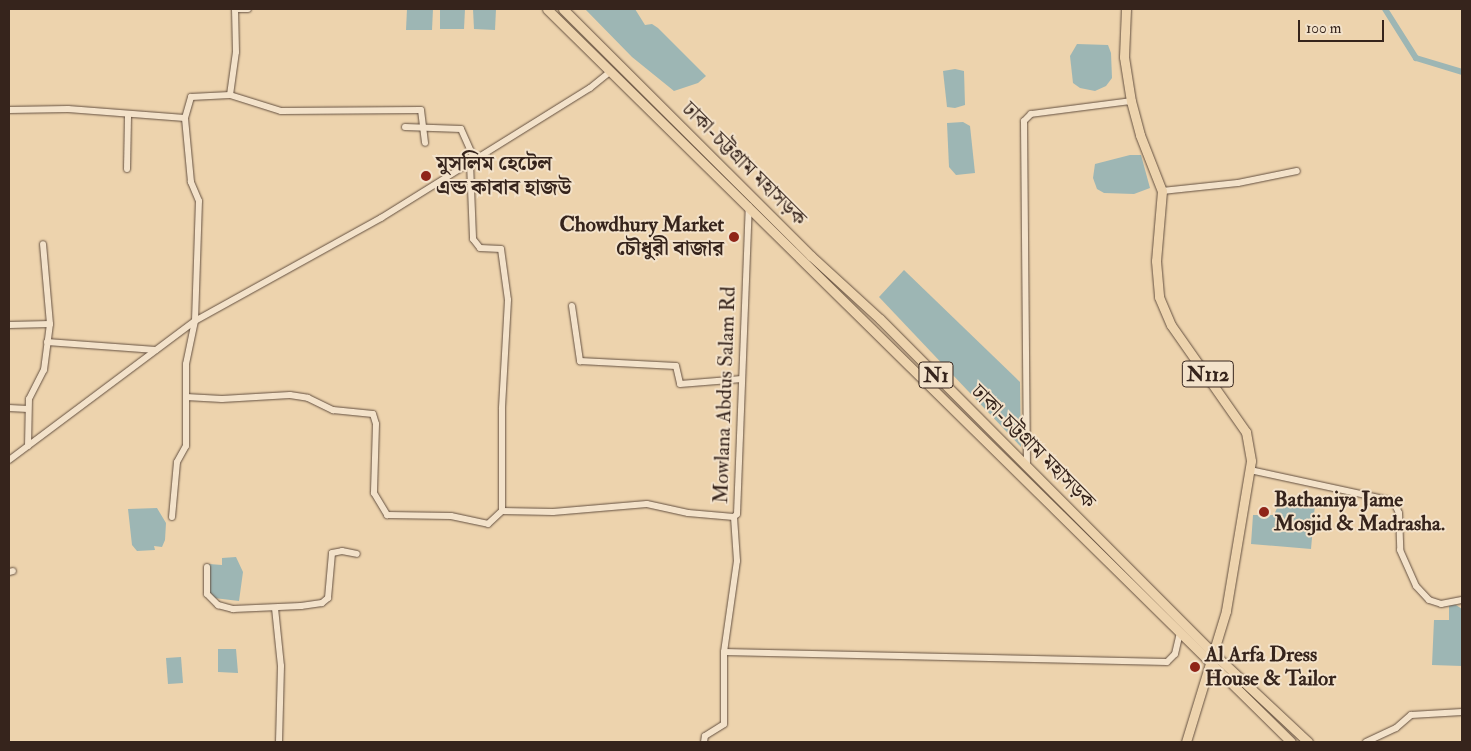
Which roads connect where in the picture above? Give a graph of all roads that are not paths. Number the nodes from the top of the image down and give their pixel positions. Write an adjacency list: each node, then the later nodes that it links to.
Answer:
1 (235, 9): 2 (street); 7 (street)
2 (248, 9)
3 (547, 9): 6 (highway, ঢাকা-চট্টগ্রাম মহাসড়ক / N1)
4 (563, 9): 33 (highway, ঢাকা-চট্টগ্রাম মহাসড়ক / N1)
5 (1126, 9): 8 (highway, N112)
6 (611, 71): 15 (street); 19 (highway, ঢাকা-চট্টগ্রাম মহাসড়ক / N1)
7 (230, 95): 11 (street); 13 (street)
8 (1131, 101): 18 (highway, N112); 33 (street)
9 (9, 110): 10 (street)
10 (128, 115): 11 (street); 16 (street)
11 (185, 118): 22 (street)
12 (405, 127): 13 (street)
13 (425, 128): 14 (street); 15 (street)
14 (425, 143)
15 (473, 161): 22 (street); 35 (street)
16 (127, 169)
17 (1297, 171): 18 (street)
18 (1162, 191): 34 (highway, N112)
19 (749, 206): 27 (street, Mowlana Abdus Salam Rd); 42 (highway, ঢাকা-চট্টগ্রাম মহাসড়ক / N1)
20 (44, 244): 23 (street)
21 (572, 306): 27 (street)
22 (195, 320): 26 (street); 28 (street)
23 (50, 324): 24 (street); 25 (street)
24 (9, 325)
25 (47, 342): 26 (street); 30 (street)
26 (156, 350): 31 (street)
27 (742, 379): 37 (street, Mowlana Abdus Salam Rd)
28 (186, 397): 35 (street); 36 (street)
29 (9, 408): 30 (street)
30 (28, 409): 31 (street)
31 (28, 446): 32 (street)
32 (9, 460)
33 (1027, 466): 44 (highway, ঢাকা-চট্টগ্রাম মহাসড়ক / N1)
34 (1250, 470): 40 (street); 44 (highway, N112)
35 (502, 511): 37 (street, Mowlana Abdus Salam Rd)
36 (172, 517)
37 (734, 518): 43 (street)
38 (356, 554): 41 (street)
39 (207, 567): 41 (street)
40 (1462, 600)
41 (275, 608): 47 (street)
42 (1180, 633): 43 (street); 45 (highway, ঢাকা-চট্টগ্রাম মহাসড়ক / N1)
43 (724, 652): 48 (street)
44 (1214, 654): 45 (highway, N112); 51 (highway, ঢাকা-চট্টগ্রাম মহাসড়ক / N1)
45 (1212, 664): 49 (highway, N112); 50 (highway, ঢাকা-চট্টগ্রাম মহাসড়ক / N1)
46 (1462, 712): 52 (street)
47 (280, 742)
48 (704, 742)
49 (1186, 742)
50 (1291, 742)
51 (1308, 742)
52 (1366, 742)

